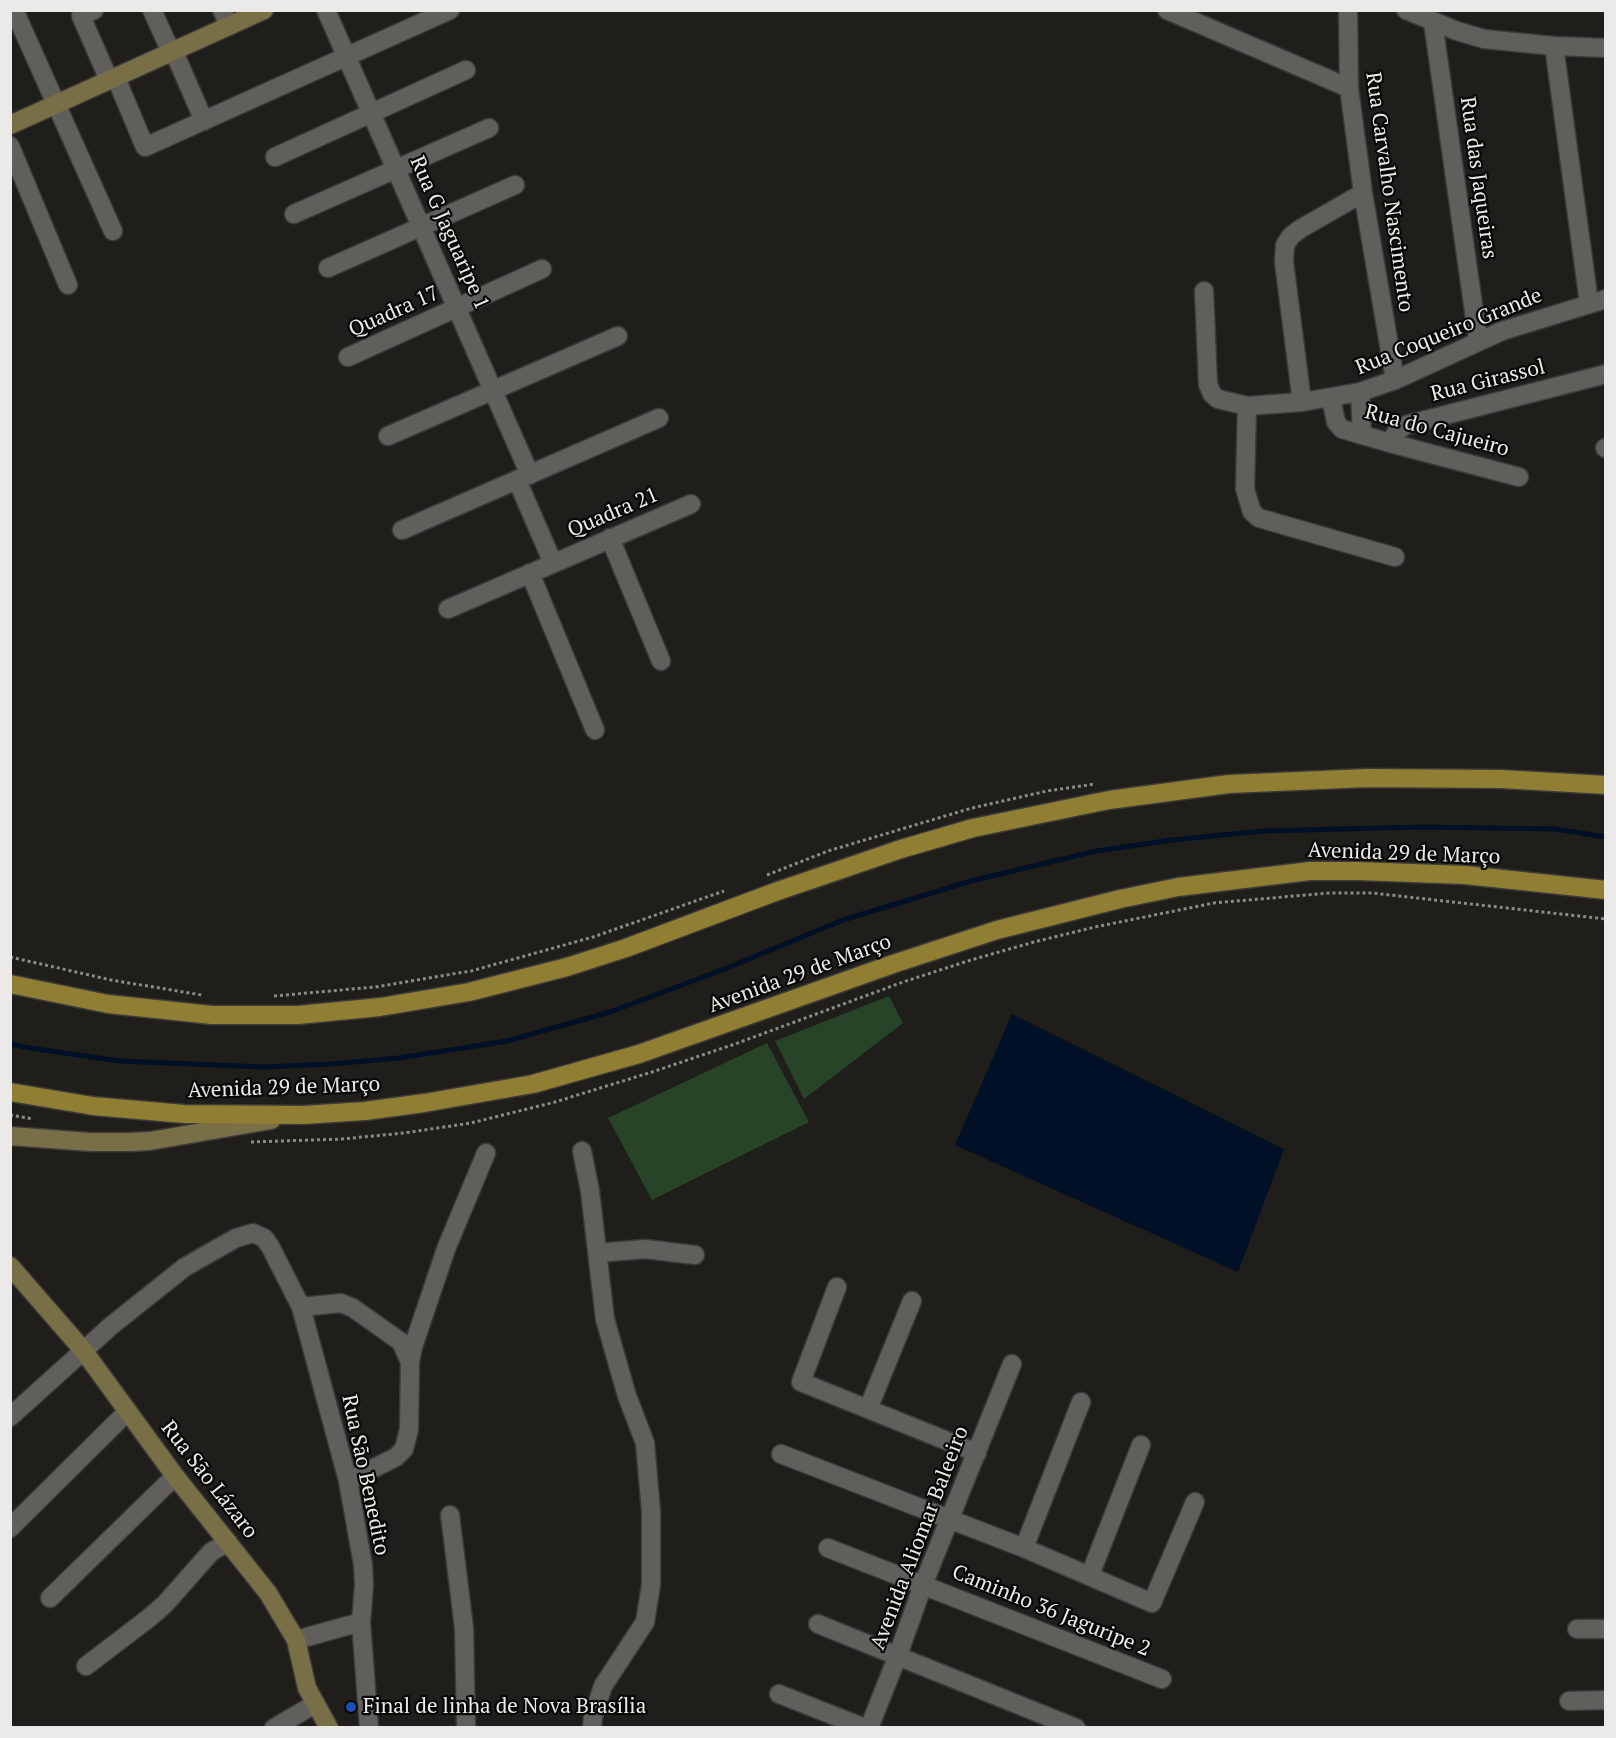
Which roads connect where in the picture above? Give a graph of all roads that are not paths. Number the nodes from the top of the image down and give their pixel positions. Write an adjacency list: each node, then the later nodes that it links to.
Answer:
1 (14, 10): 19 (street)
2 (152, 10): 14 (street)
3 (264, 10): 10 (main road)
4 (326, 10): 15 (street, Rua G Jaguaripe 1)
5 (450, 10): 15 (street)
6 (1167, 10): 18 (street)
7 (1348, 10): 18 (street, Rua Carvalho Nascimento)
8 (1406, 10): 11 (street)
9 (88, 13): 17 (street)
10 (226, 18): 14 (main road)
11 (1433, 22): 12 (street); 39 (street, Rua das Jaqueiras)
12 (1554, 46): 13 (street); 36 (street)
13 (1605, 48)
14 (172, 52): 17 (main road); 21 (street)
15 (346, 58): 20 (street, Rua G Jaguaripe 1); 21 (street)
16 (466, 70): 20 (street)
17 (113, 79): 19 (main road); 21 (street)
18 (1349, 88): 28 (street, Rua Carvalho Nascimento)
19 (56, 104): 22 (main road); 31 (street)
20 (371, 114): 25 (street); 26 (street, Rua G Jaguaripe 1)
21 (204, 121)
22 (10, 125)
23 (489, 128): 26 (street)
24 (10, 146): 34 (street)
25 (275, 157)
26 (396, 170): 29 (street); 30 (street, Rua G Jaguaripe 1)
27 (515, 185): 30 (street)
28 (1363, 193): 42 (street, Rua Carvalho Nascimento); 46 (street)
29 (294, 214)
30 (421, 226): 32 (street); 37 (street, Rua G Jaguaripe 1)
31 (113, 231)
32 (328, 268)
33 (542, 269): 37 (street, Quadra 17)
34 (68, 285)
35 (1204, 291): 47 (street, Rua Coqueiro Grande)
36 (1597, 301): 39 (street, Rua Coqueiro Grande)
37 (457, 308): 40 (street, Quadra 17); 43 (street, Rua G Jaguaripe 1)
38 (618, 336): 43 (street)
39 (1478, 340): 42 (street, Rua Coqueiro Grande)
40 (348, 357)
41 (1605, 374): 51 (street, Rua Girassol)
42 (1395, 380): 44 (street, Rua Coqueiro Grande)
43 (494, 389): 50 (street); 52 (street, Rua G Jaguaripe 1)
44 (1360, 393): 45 (street, Rua Coqueiro Grande); 49 (street)
45 (1331, 398): 46 (street, Rua Coqueiro Grande); 49 (street, Rua do Cajueiro)
46 (1302, 402): 47 (street, Rua Coqueiro Grande)
47 (1247, 406): 57 (street)
48 (659, 418): 52 (street)
49 (1362, 435): 51 (street, Rua do Cajueiro)
50 (388, 436)
51 (1390, 443): 53 (street, Rua do Cajueiro)
52 (524, 477): 55 (street); 58 (street, Rua G Jaguaripe 1)
53 (1519, 477)
54 (691, 504): 56 (street, Quadra 21)
55 (402, 530)
56 (610, 538): 58 (street, Quadra 21); 61 (street)
57 (1395, 557)
58 (553, 563): 59 (street, Quadra 21)
59 (530, 573): 60 (street, Quadra 21); 62 (street)
60 (448, 609)
61 (661, 661)
62 (596, 730)
63 (1605, 785): 67 (main road)
64 (1605, 890): 69 (main road, Avenida 29 de Março)
65 (10, 979): 67 (main road)
66 (10, 984): 67 (main road)
67 (39, 991)
68 (10, 1092): 69 (main road, Avenida 29 de Março)
69 (303, 1115): 70 (main road)
70 (10, 1136)
71 (582, 1151): 73 (street)
72 (486, 1153): 80 (street)
73 (597, 1253): 74 (street); 117 (street)
74 (695, 1255)
75 (10, 1266): 79 (main road, Rua São Lázaro)
76 (837, 1287): 83 (street)
77 (912, 1301): 83 (street)
78 (301, 1307): 79 (street, Rua São Benedito); 80 (street); 90 (street, Rua São Benedito)
79 (83, 1350): 84 (main road, Rua São Lázaro); 85 (street)
80 (410, 1362): 90 (street)
81 (1012, 1364): 87 (street, Avenida Aliomar Baleeiro)
82 (1081, 1402): 97 (street)
83 (868, 1409): 87 (street)
84 (127, 1412): 89 (main road, Rua São Lázaro); 94 (street)
85 (10, 1417)
86 (1141, 1445): 98 (street)
87 (977, 1452): 93 (street, Avenida Aliomar Baleeiro)
88 (781, 1454): 93 (street)
89 (175, 1476): 95 (main road, Rua São Lázaro); 100 (street)
90 (348, 1482): 101 (street, Rua São Benedito)
91 (1195, 1502): 98 (street)
92 (450, 1515): 116 (street)
93 (949, 1520): 97 (street); 99 (street, Avenida Aliomar Baleeiro)
94 (10, 1528)
95 (228, 1542): 105 (main road, Rua São Lázaro); 107 (street)
96 (828, 1548): 99 (street, Caminho 36 Jaguripe 2)
97 (1024, 1548): 98 (street)
98 (1090, 1575)
99 (923, 1585): 106 (street, Avenida Aliomar Baleeiro); 108 (street, Caminho 36 Jaguripe 2)
100 (50, 1598)
101 (361, 1622): 105 (street); 115 (street, Rua São Benedito)
102 (818, 1624): 106 (street)
103 (1576, 1629): 104 (street)
104 (1605, 1629)
105 (296, 1640): 112 (main road, Rua São Lázaro)
106 (898, 1655): 118 (street, Avenida Aliomar Baleeiro); 119 (street)
107 (86, 1666)
108 (1162, 1679)
109 (779, 1694): 118 (street)
110 (1605, 1700): 111 (street)
111 (1569, 1701)
112 (315, 1704): 113 (street); 114 (main road, Rua São Lázaro)
113 (274, 1728)
114 (329, 1728)
115 (369, 1728)
116 (466, 1728)
117 (592, 1728)
118 (867, 1728)
119 (1076, 1728)

